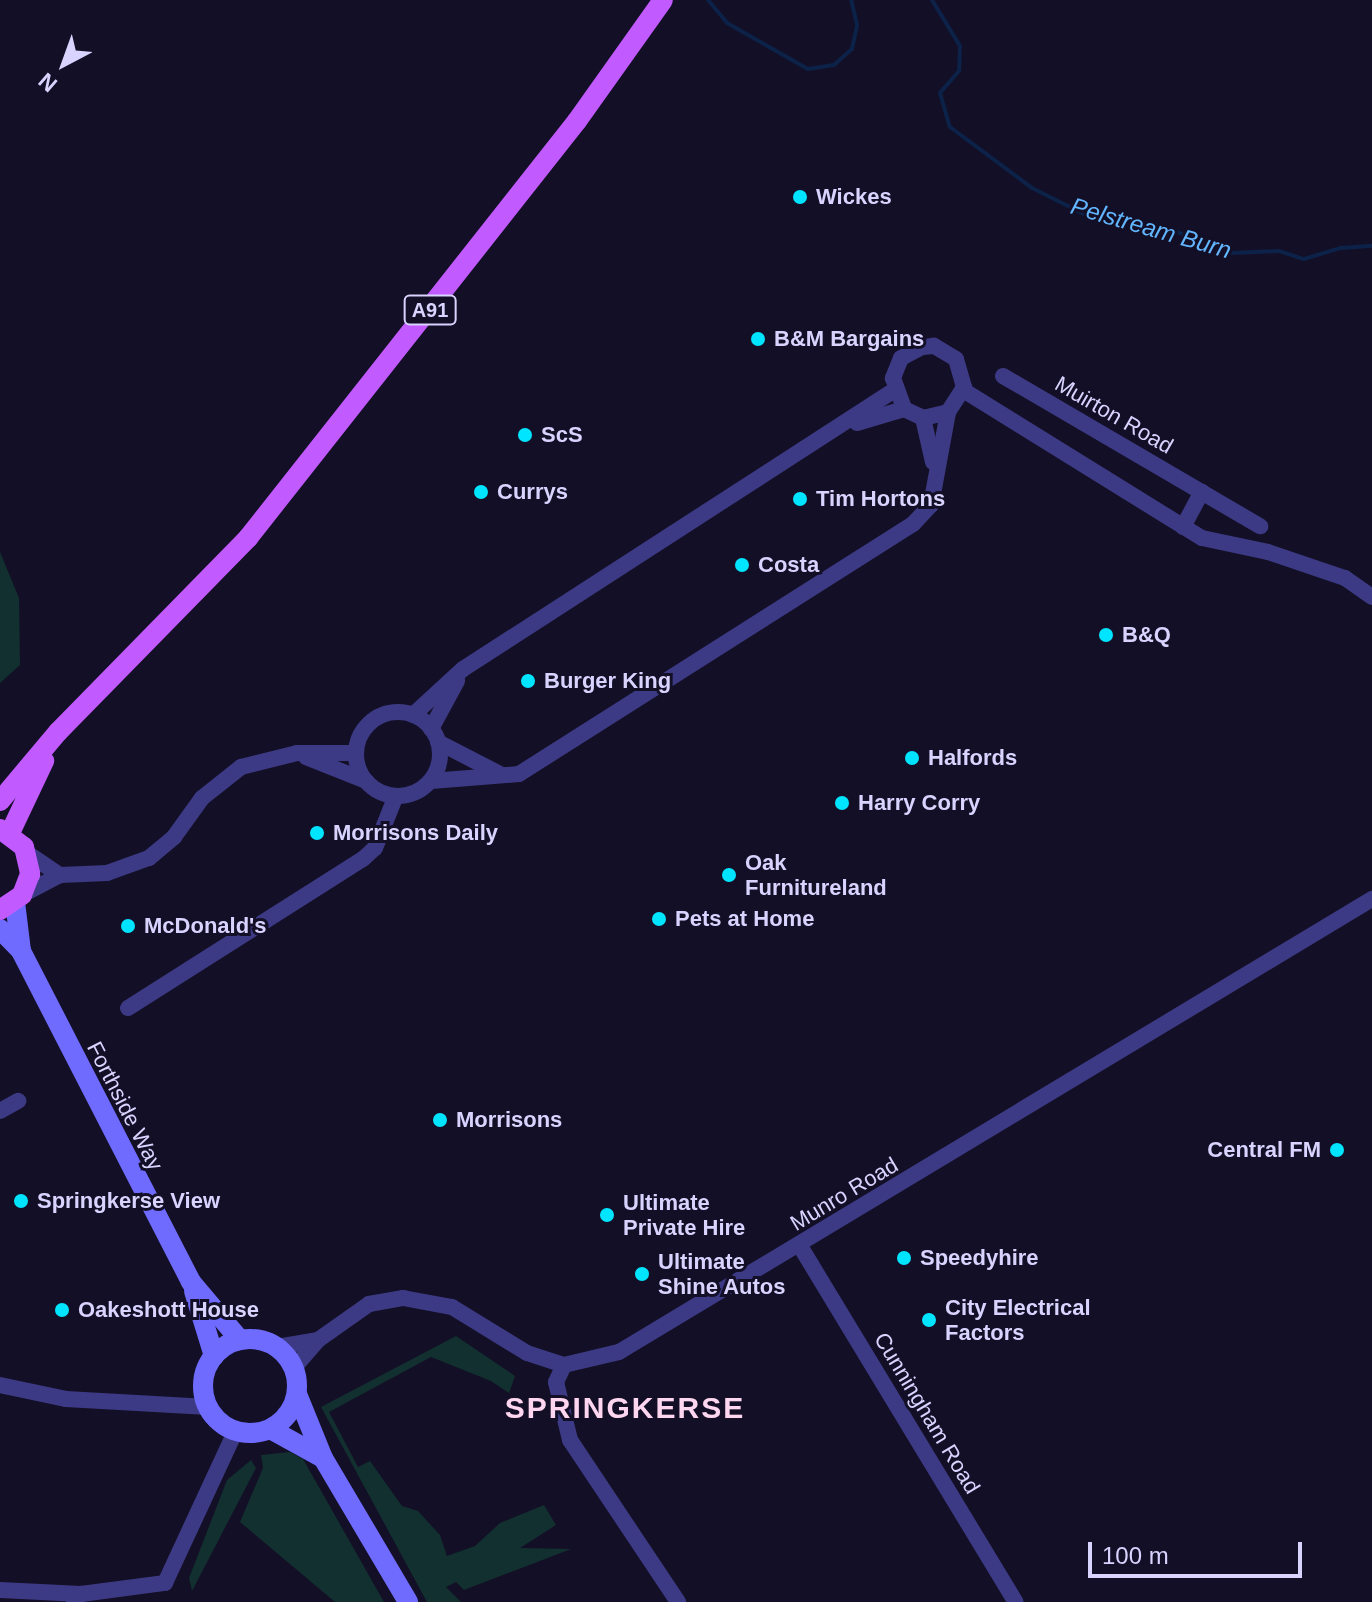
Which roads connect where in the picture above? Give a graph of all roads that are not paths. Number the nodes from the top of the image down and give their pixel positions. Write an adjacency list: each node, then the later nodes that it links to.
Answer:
1 (663, 0): 16 (main road, A91)
2 (1003, 376): 10 (street, Muirton Road)
3 (963, 390): 4 (street); 6 (street); 12 (street)
4 (893, 391): 5 (street); 8 (street)
5 (904, 409): 7 (street); 8 (street)
6 (948, 412): 7 (street); 9 (street)
7 (923, 418): 9 (street)
8 (841, 428): 14 (street)
9 (934, 468): 20 (street)
10 (1202, 492): 11 (street, Muirton Road); 12 (street)
11 (1260, 526)
12 (1183, 527): 13 (street)
13 (1372, 597)
14 (463, 669): 15 (street); 17 (street)
15 (413, 715): 17 (street); 19 (street)
16 (58, 732): 24 (main road, A91); 25 (main road, A91)
17 (435, 735): 20 (street); 22 (street)
18 (297, 753): 19 (street); 21 (street); 27 (street)
19 (356, 753): 21 (street)
20 (503, 776): 22 (street)
21 (366, 781): 23 (street)
22 (431, 781): 23 (street)
23 (395, 798): 32 (street)
24 (0, 801)
25 (5, 831): 26 (main road, A91)
26 (27, 853): 27 (street); 29 (main road)
27 (60, 875): 29 (street)
28 (1372, 899): 35 (street, Munro Road)
29 (12, 902): 31 (street, Forthside Way)
30 (0, 929): 31 (street, Forthside Way)
31 (21, 951): 36 (street, Forthside Way)
32 (128, 1008)
33 (18, 1101): 34 (street)
34 (0, 1111)
35 (800, 1246): 41 (street, Munro Road); 53 (street, Cunningham Road)
36 (191, 1282): 37 (street, Forthside Way); 40 (street, Forthside Way)
37 (240, 1340): 39 (street); 40 (street)
38 (318, 1340): 39 (street); 41 (street); 42 (street)
39 (277, 1347): 42 (street)
40 (214, 1356): 45 (street)
41 (564, 1365): 52 (street)
42 (294, 1368): 44 (street)
43 (0, 1385): 45 (street)
44 (297, 1394): 47 (street); 48 (street)
45 (208, 1407): 46 (street)
46 (236, 1430): 47 (street); 50 (street)
47 (272, 1430): 48 (street)
48 (323, 1458): 51 (street)
49 (0, 1590): 50 (street)
50 (77, 1598)
51 (408, 1602)
52 (678, 1602)
53 (1016, 1602)

